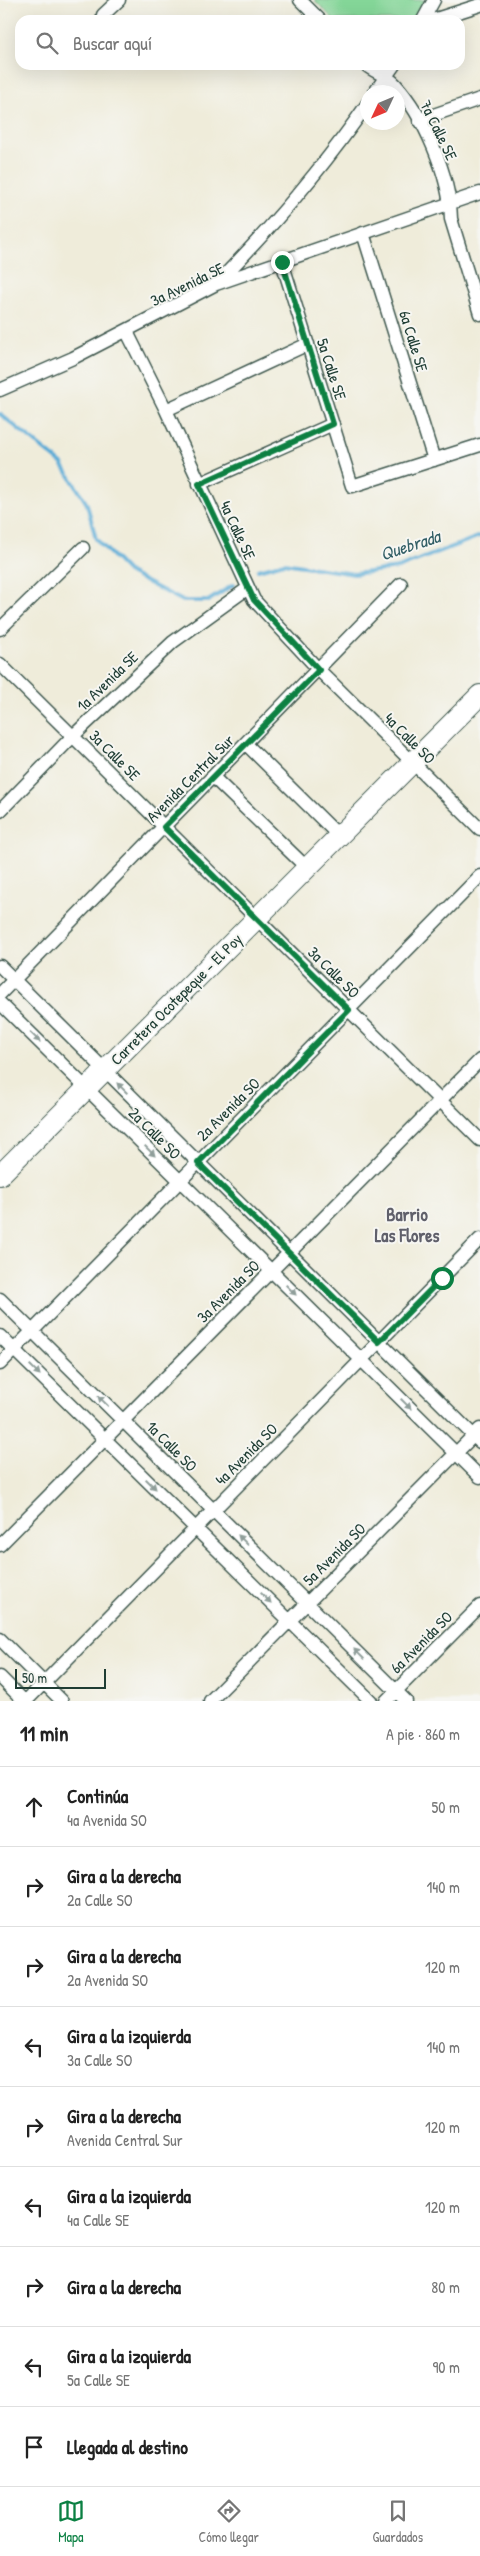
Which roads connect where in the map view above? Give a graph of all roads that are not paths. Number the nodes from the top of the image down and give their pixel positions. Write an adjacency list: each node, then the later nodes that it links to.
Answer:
1 (119, 0): 5 (street)
2 (300, 0): 6 (street)
3 (434, 0): 7 (street)
4 (480, 5): 8 (street)
5 (103, 15)
6 (315, 15)
7 (426, 15)
8 (449, 15)
9 (371, 70): 11 (street, 7a Calle SE)
10 (390, 70): 11 (street)
11 (386, 76): 12 (street); 15 (street, 7a Calle SE)
12 (380, 85)
13 (480, 99): 15 (street)
14 (360, 114): 20 (street)
15 (420, 120): 17 (street, 7a Calle SE)
16 (480, 193): 17 (street, 3a Avenida SE)
17 (450, 203): 18 (street, 3a Avenida SE); 21 (street, 7a Calle SE)
18 (363, 233): 19 (street, 3a Avenida SE); 28 (street, 6a Calle SE)
19 (282, 262): 20 (street, 3a Avenida SE); 23 (street, 5a Calle SE)
20 (216, 284): 22 (street, 3a Avenida SE)
21 (480, 314)
22 (127, 332): 24 (street, 3a Avenida SE); 25 (street, 4a Calle SE)
23 (308, 344): 25 (street); 26 (street, 5a Calle SE)
24 (1, 389)
25 (166, 410): 29 (street, 4a Calle SE)
26 (333, 424): 28 (street, 5a Calle SE); 29 (street)
27 (480, 445): 28 (street)
28 (434, 460)
29 (199, 484): 32 (street, 4a Calle SE)
30 (83, 548): 33 (street)
31 (401, 584): 35 (street, Avenida Central Sur)
32 (248, 588): 35 (street, 4a Calle SE); 37 (street, 1a Avenida SE)
33 (0, 629)
34 (0, 664): 37 (street, 3a Calle SE)
35 (319, 670): 38 (street, Avenida Central Sur); 39 (street, 4a Calle SO)
36 (480, 695): 39 (main road, Carretera Ocotepeque - El Poy)
37 (73, 736): 41 (street, 1a Avenida SE); 42 (street, 3a Calle SE)
38 (246, 744): 40 (street, Avenida Central Sur); 44 (street)
39 (412, 763): 43 (street, 4a Calle SO); 44 (main road, Carretera Ocotepeque - El Poy)
40 (213, 777): 42 (street, Avenida Central Sur); 45 (street)
41 (0, 811)
42 (164, 827): 47 (street, 3a Calle SO); 49 (street, Avenida Central Sur)
43 (480, 829)
44 (339, 836): 45 (main road, Carretera Ocotepeque - El Poy)
45 (307, 868): 47 (main road, Carretera Ocotepeque - El Poy)
46 (480, 876): 52 (street, 2a Avenida SO)
47 (256, 918): 52 (street, 3a Calle SO); 54 (main road, Carretera Ocotepeque - El Poy)
48 (0, 966): 49 (street, 2a Calle SO)
49 (14, 980): 50 (street, Avenida Central Sur); 54 (street, 2a Calle SO)
50 (0, 994)
51 (0, 1003): 55 (street, 2a Calle SO, one-way to 55)
52 (349, 1010): 56 (street, 3a Calle SO); 58 (street, 2a Avenida SO)
53 (480, 1060): 56 (street, 3a Avenida SO)
54 (105, 1070): 55 (main road, Carretera Ocotepeque - El Poy); 58 (street, 2a Calle SO, one-way to 54)
55 (87, 1088): 59 (main road, Carretera Ocotepeque - El Poy); 60 (street, 2a Calle SO, one-way to 60)
56 (440, 1100): 57 (street, 3a Calle SO); 62 (street, 3a Avenida SO)
57 (480, 1140)
58 (198, 1163): 60 (street, 2a Avenida SO); 62 (street, 2a Calle SO)
59 (0, 1175)
60 (180, 1181): 63 (street, 2a Calle SO); 65 (street, 2a Avenida SO)
61 (480, 1239): 67 (street, 4a Avenida SO)
62 (289, 1253): 63 (street, 3a Avenida SO); 67 (street, 2a Calle SO)
63 (271, 1271): 69 (street, 2a Calle SO, one-way to 69); 71 (street, 3a Avenida SO)
64 (0, 1299): 65 (street, 1a Calle SO)
65 (33, 1331): 68 (street, 2a Avenida SO); 71 (street, 1a Calle SO, one-way to 65)
66 (0, 1336): 68 (street)
67 (379, 1342): 69 (street, 4a Avenida SO); 72 (street, 2a Calle SO)
68 (14, 1350): 70 (street, 2a Avenida SO); 73 (street, one-way to 73)
69 (361, 1360): 74 (street, 2a Calle SO, one-way to 74); 76 (street, 4a Avenida SO)
70 (0, 1364)
71 (123, 1421): 73 (street, 3a Avenida SO); 76 (street, 1a Calle SO)
72 (478, 1436): 74 (street, 5a Avenida SO)
73 (105, 1439): 77 (street, one-way to 77); 78 (street, 3a Avenida SO)
74 (456, 1453): 75 (street, 2a Calle SO); 79 (street, 5a Avenida SO)
75 (480, 1477)
76 (213, 1510): 77 (street, 4a Avenida SO); 79 (street, 1a Calle SO, one-way to 76)
77 (195, 1528): 81 (street, one-way to 81); 84 (street, 4a Avenida SO)
78 (0, 1545)
79 (307, 1604): 81 (street, 5a Avenida SO); 85 (street, 1a Calle SO, one-way to 79)
80 (480, 1606): 85 (street, 6a Avenida SO)
81 (290, 1621): 88 (street, 5a Avenida SO); 89 (street)
82 (0, 1639): 84 (street)
83 (0, 1677): 86 (street)
84 (44, 1682): 86 (street, 4a Avenida SO); 87 (street)
85 (396, 1691): 90 (street, 6a Avenida SO); 91 (street, 1a Calle SO)
86 (28, 1698)
87 (62, 1701)
88 (210, 1701)
89 (371, 1701)
90 (386, 1701)
91 (406, 1701)

